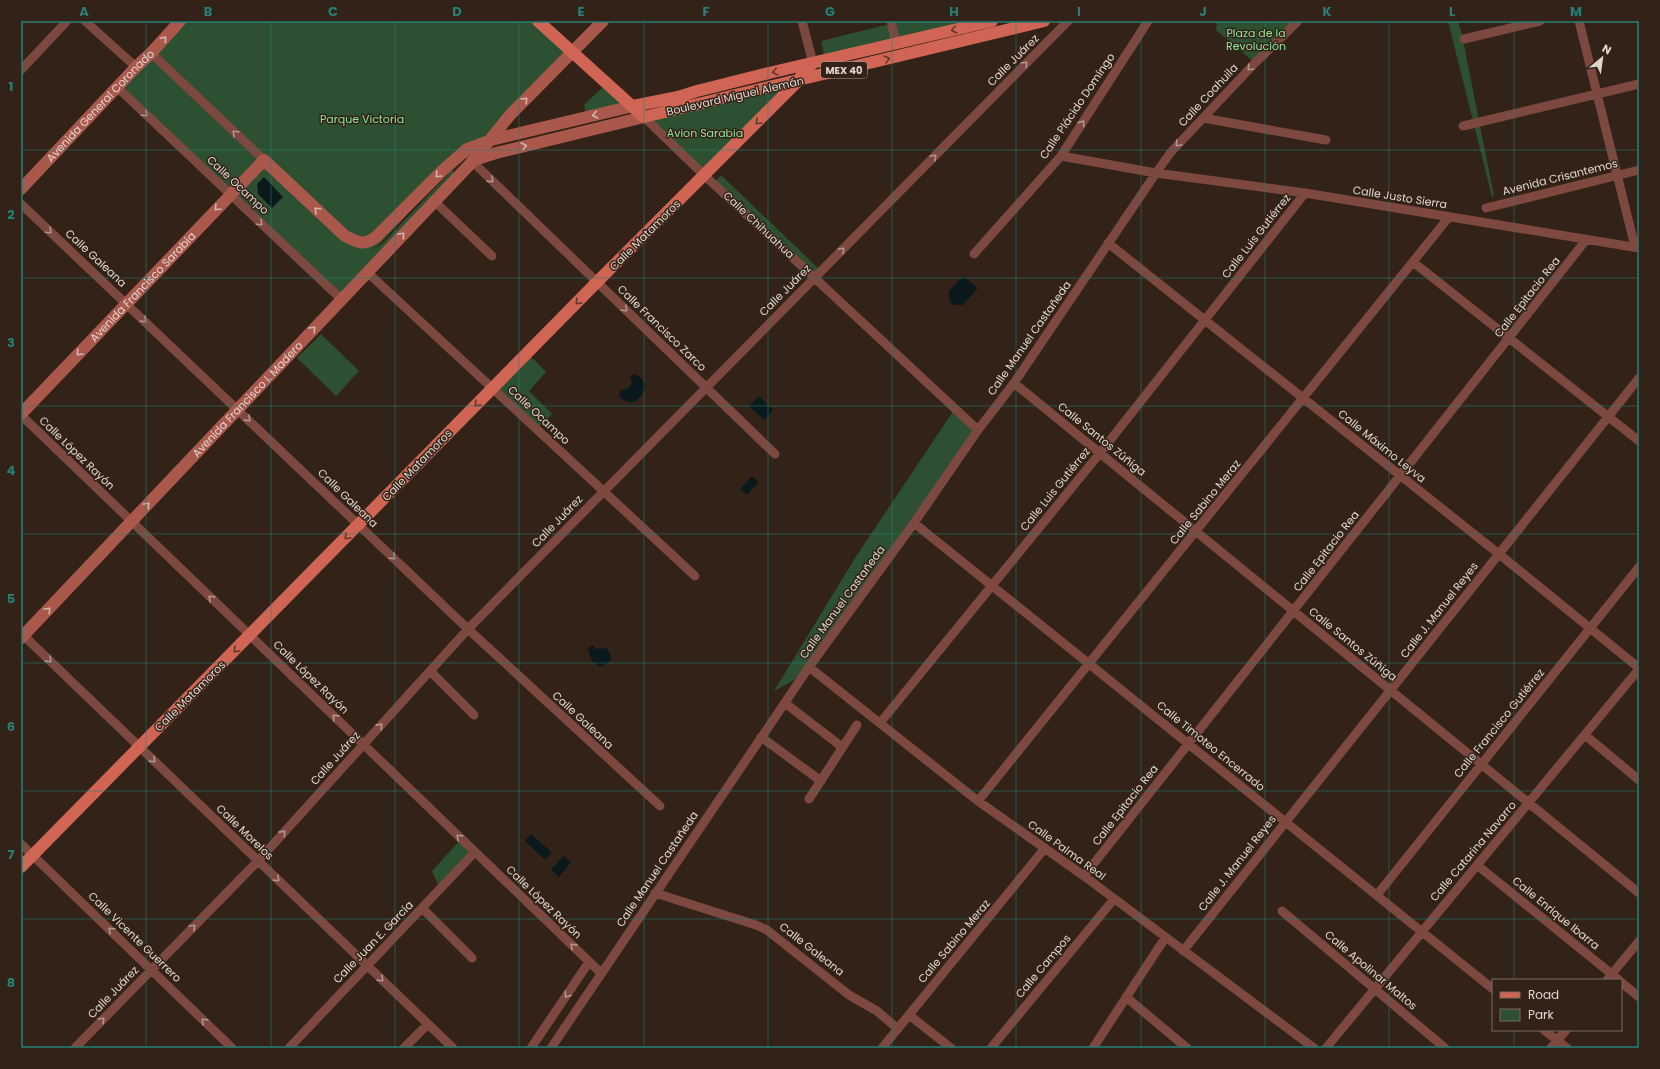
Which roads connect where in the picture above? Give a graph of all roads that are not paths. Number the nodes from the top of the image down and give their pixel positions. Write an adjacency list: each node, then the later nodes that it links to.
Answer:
1 (67, 21): 21 (street)
2 (85, 21): 20 (street)
3 (180, 21): 18 (main road, Avenida General Coronado, one-way to 3)
4 (538, 21): 17 (main road, Calle Chihuahua)
5 (603, 21): 17 (main road, Avenida Francisco I. Madero)
6 (802, 21): 19 (street)
7 (891, 21): 16 (street)
8 (1044, 21): 22 (main road, Boulevard Miguel Alemán / MEX 40, one-way to 8)
9 (1068, 21): 56 (street, Calle Juárez, one-way to 9)
10 (1148, 21): 35 (street, Calle Plácido Domíngo, one-way to 10)
11 (1298, 21): 30 (street, Calle Coahuila, one-way to 30)
12 (1540, 21): 15 (street)
13 (1579, 21): 26 (street)
14 (986, 22): 16 (main road, Boulevard Miguel Alemán / MEX 40, one-way to 16)
15 (1464, 39)
16 (896, 44): 19 (main road, Boulevard Miguel Alemán / MEX 40)
17 (572, 51): 24 (main road, Calle Chihuahua); 32 (main road, Avenida Francisco I. Madero, one-way to 17)
18 (151, 54): 20 (main road, Avenida General Coronado); 36 (street, one-way to 18)
19 (813, 63): 22 (main road, Calle Matamoros); 27 (main road, Boulevard Miguel Alemán / MEX 40, one-way to 27)
20 (136, 67): 25 (main road, Avenida General Coronado)
21 (21, 70)
22 (798, 81): 29 (main road, Boulevard Miguel Alemán / MEX 40); 40 (main road, Calle Matamoros, one-way to 40)
23 (1639, 84): 26 (street)
24 (612, 86): 27 (main road); 28 (main road, Calle Chihuahua)
25 (117, 88): 42 (main road, Avenida General Coronado); 44 (street, Calle Ocampo, one-way to 44)
26 (1597, 94): 31 (street); 41 (street)
27 (678, 97): 28 (main road, Boulevard Miguel Alemán / MEX 40)
28 (633, 106): 29 (main road, Calle Chihuahua); 32 (main road, Boulevard Miguel Alemán / MEX 40, one-way to 32)
29 (644, 117): 37 (main road, Boulevard Miguel Alemán / MEX 40, one-way to 29); 40 (street, Calle Chihuahua)
30 (1203, 118): 33 (street); 39 (street, Calle Coahuila, one-way to 39)
31 (1463, 126)
32 (491, 140): 34 (main road, Boulevard Miguel Alemán / MEX 40); 37 (main road, Avenida Francisco I. Madero)
33 (1326, 140)
34 (467, 149): 36 (main road, MEX 40, one-way to 36); 37 (street, Calle Francisco Zarco)
35 (1061, 156): 39 (street, Calle Justo Sierra); 52 (street, Calle Plácido Domíngo)
36 (264, 160): 44 (main road, Avenida Francisco Sarabia)
37 (473, 160): 45 (main road, Avenida Francisco I. Madero / MEX 40); 57 (street, Calle Francisco Zarco, one-way to 57)
38 (1639, 170): 41 (street, Avenida Crisantemos)
39 (1156, 173): 43 (street, Calle Justo Sierra); 50 (street, Calle Manuel Castañeda)
40 (705, 176): 56 (street, Calle Chihuahua); 57 (main road, Calle Matamoros)
41 (1616, 176): 47 (street, Avenida Crisantemos); 51 (street)
42 (21, 189)
43 (1305, 193): 48 (street, Calle Justo Sierra); 60 (street, Calle Luis Gutiérrez)
44 (231, 194): 58 (street, Calle Ocampo, one-way to 58); 59 (main road, Avenida Francisco Sarabia, one-way to 59)
45 (434, 201): 53 (street); 55 (main road, Avenida Francisco I. Madero / MEX 40, one-way to 45)
46 (21, 204): 59 (street, Calle Galeana, one-way to 59)
47 (1486, 208)
48 (1450, 217): 49 (street, Calle Justo Sierra); 54 (street, Calle Sabino Meraz)
49 (1586, 240): 51 (street, Calle Justo Sierra); 61 (street, Calle Epitacio Rea)
50 (1108, 243): 60 (street, Calle Máximo Leyva); 63 (street, Calle Manuel Castañeda)
51 (1637, 247)
52 (974, 254)
53 (492, 256)
54 (1413, 262): 61 (street); 66 (street, Calle Sabino Meraz)
55 (367, 272): 58 (main road, Avenida Francisco I. Madero / MEX 40); 65 (street, Calle Ocampo)
56 (815, 277): 64 (street, Calle Juárez); 70 (street, Calle Chihuahua)
57 (597, 282): 64 (street, Calle Francisco Zarco, one-way to 64); 65 (main road, Calle Matamoros, one-way to 65)
58 (341, 299): 67 (main road, Avenida Francisco I. Madero / MEX 40, one-way to 58)
59 (127, 303): 67 (street, Calle Galeana, one-way to 67); 68 (main road, Avenida Francisco Sarabia, one-way to 68)
60 (1205, 320): 66 (street, Calle Máximo Leyva); 72 (street, Calle Luis Gutiérrez)
61 (1509, 339): 69 (street); 74 (street, Calle Epitacio Rea)
62 (1639, 378): 69 (street, Calle J. Manuel Reyes)
63 (1014, 383): 70 (street, Calle Manuel Castañeda); 72 (street, Calle Santos Zúñiga)
64 (706, 386): 73 (street, Calle Francisco Zarco); 75 (street, Calle Juárez)
65 (493, 388): 75 (street, Calle Ocampo); 78 (main road, Calle Matamoros, one-way to 78)
66 (1303, 398): 74 (street, Calle Máximo Leyva); 79 (street, Calle Sabino Meraz)
67 (238, 409): 76 (main road, Avenida Francisco I. Madero / MEX 40, one-way to 67); 78 (street, Calle Galeana, one-way to 78)
68 (21, 415): 76 (street, Calle López Rayón)
69 (1608, 417): 71 (street); 80 (street, Calle J. Manuel Reyes)
70 (978, 430): 77 (street, Calle Manuel Castañeda)
71 (1639, 442)
72 (1100, 453): 79 (street, Calle Santos Zúñiga); 83 (street, Calle Luis Gutiérrez)
73 (775, 454)
74 (1400, 476): 80 (street, Calle Máximo Leyva); 84 (street, Calle Epitacio Rea)
75 (603, 491): 82 (street, Calle Ocampo); 86 (street, Calle Juárez)
76 (131, 522): 87 (main road, Avenida Francisco I. Madero / MEX 40, one-way to 76); 88 (street, Calle López Rayón, one-way to 76)
77 (914, 522): 83 (street, Calle Timoteo Encerrado); 90 (street, Calle Manuel Castañeda)
78 (359, 525): 86 (street, Calle Galeana, one-way to 86); 88 (main road, Calle Matamoros, one-way to 88)
79 (1196, 532): 84 (street, Calle Santos Zúñiga); 89 (street, Calle Sabino Meraz)
80 (1499, 554): 85 (street, Calle Máximo Leyva); 93 (street, Calle J. Manuel Reyes)
81 (1639, 567): 85 (street, Calle Francisco Gutiérrez)
82 (696, 576)
83 (992, 585): 89 (street, Calle Timoteo Encerrado); 96 (street, Calle Luis Gutiérrez)
84 (1294, 611): 93 (street, Calle Santos Zúñiga); 100 (street, Calle Epitacio Rea)
85 (1590, 628): 91 (street, Calle Máximo Leyva); 104 (street, Calle Francisco Gutiérrez)
86 (468, 629): 92 (street, Calle Juárez); 110 (street, Calle Galeana)
87 (22, 635): 102 (street, Calle Morelos, one-way to 102)
88 (250, 636): 101 (street, Calle López Rayón, one-way to 88); 102 (main road, Calle Matamoros, one-way to 102)
89 (1089, 664): 100 (street, Calle Timoteo Encerrado); 108 (street, Calle Sabino Meraz)
90 (809, 667): 94 (street, Calle Manuel Castañeda); 96 (street, Calle Palma Real)
91 (1639, 669): 98 (street, Calle Catarina Navarro)
92 (430, 671): 95 (street); 101 (street, Calle Juárez, one-way to 92)
93 (1390, 690): 104 (street, Calle Santos Zúñiga); 111 (street, Calle J. Manuel Reyes)
94 (785, 702): 99 (street, Calle Manuel Castañeda); 103 (street)
95 (474, 715)
96 (880, 723): 108 (street, Calle Palma Real)
97 (857, 725): 103 (street)
98 (1585, 735): 105 (street); 109 (street, Calle Catarina Navarro)
99 (762, 737): 106 (street); 121 (street, Calle Manuel Castañeda)
100 (1189, 744): 111 (street, Calle Timoteo Encerrado); 119 (street, Calle Epitacio Rea)
101 (363, 745): 114 (street, Calle López Rayón, one-way to 101); 116 (street, Calle Juárez, one-way to 101)
102 (140, 747): 115 (main road, Calle Matamoros); 116 (street, Calle Morelos, one-way to 116)
103 (842, 747): 106 (street)
104 (1481, 764): 109 (street, Calle Santos Zúñiga); 122 (street, Calle Francisco Gutiérrez)
105 (1639, 780)
106 (821, 781): 107 (street)
107 (809, 799)
108 (978, 801): 113 (street, Calle Palma Real)
109 (1528, 803): 117 (street, Calle Catarina Navarro); 120 (street, Calle Santos Zúñiga)
110 (660, 806)
111 (1286, 822): 122 (street, Calle Timoteo Encerrado); 129 (street, Calle J. Manuel Reyes)
112 (21, 844): 115 (street, Calle Vicente Guerrero)
113 (1045, 848): 119 (street, Calle Palma Real); 141 (street, Calle Sabino Meraz)
114 (475, 852): 124 (street, Calle Juan E. García); 131 (street, Calle López Rayón, one-way to 114)
115 (32, 855): 118 (main road, Calle Matamoros); 133 (street, Calle Vicente Guerrero, one-way to 115)
116 (258, 861): 132 (street, Calle Morelos, one-way to 132); 133 (street, Calle Juárez, one-way to 116)
117 (1477, 865): 126 (street, Calle Catarina Navarro); 135 (street, Calle Enrique Ibarra)
118 (21, 866)
119 (1084, 876): 123 (street, Calle Palma Real)
120 (1639, 893)
121 (655, 894): 134 (street, Calle Manuel Castañeda); 143 (street, Calle Galeana)
122 (1377, 895): 126 (street, Calle Timoteo Encerrado)
123 (1114, 899): 127 (street, Calle Palma Real); 156 (street, Calle Campos)
124 (422, 908): 130 (street); 132 (street, Calle Juan E. García)
125 (1282, 911): 138 (street, Calle Apolinar Maltos)
126 (1422, 932): 137 (street, Calle Timoteo Encerrado); 138 (street, Calle Catarina Navarro)
127 (1165, 938): 129 (street, Calle Palma Real); 139 (street)
128 (1639, 941): 135 (street)
129 (1183, 951): 159 (street, Calle Palma Real)
130 (472, 958)
131 (590, 962): 134 (street, Calle López Rayón); 152 (street, one-way to 152)
132 (367, 966): 142 (street, Calle Morelos, one-way to 142); 149 (street, Calle Juan E. García)
133 (151, 970): 147 (street, Calle Juárez, one-way to 133); 148 (street, Calle Vicente Guerrero, one-way to 133)
134 (601, 973): 153 (street, Calle Manuel Castañeda)
135 (1613, 978)
136 (1622, 983): 140 (street)
137 (1492, 988)
138 (1375, 989): 160 (street, Calle Catarina Navarro); 161 (street, Calle Apolinar Maltos)
139 (1126, 997): 157 (street); 158 (street)
140 (1639, 997)
141 (909, 1014): 143 (street, Calle Sabino Meraz); 155 (street)
142 (428, 1024): 150 (street); 151 (street, Calle Morelos)
143 (898, 1028): 154 (street, Calle Sabino Meraz)
144 (1545, 1031): 146 (street)
145 (1565, 1031): 146 (street)
146 (1554, 1044): 162 (street)
147 (75, 1048)
148 (232, 1048)
149 (288, 1048)
150 (404, 1048)
151 (453, 1048)
152 (531, 1048)
153 (551, 1048)
154 (882, 1048)
155 (951, 1048)
156 (991, 1048)
157 (1094, 1048)
158 (1187, 1048)
159 (1314, 1048)
160 (1326, 1048)
161 (1445, 1048)
162 (1566, 1048)

